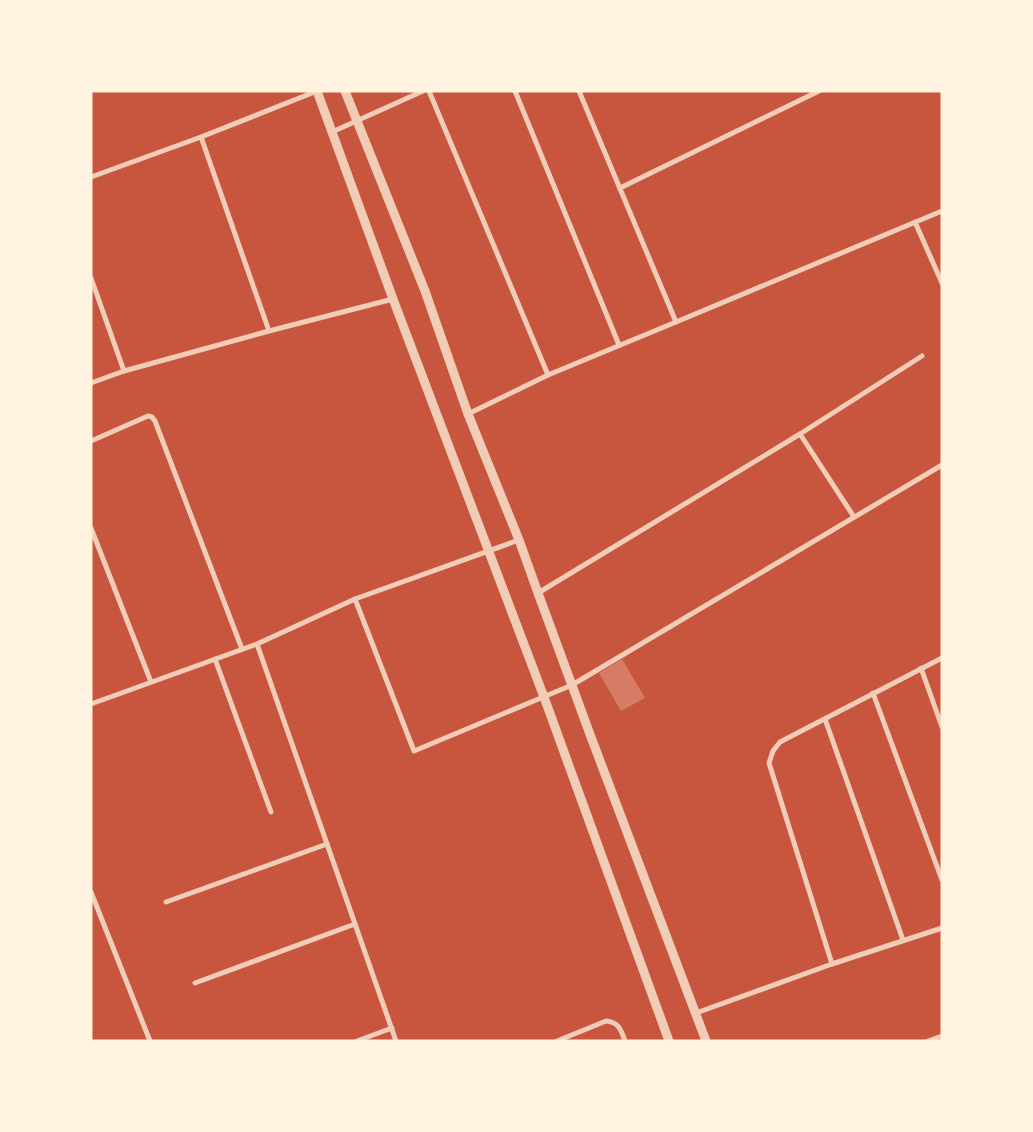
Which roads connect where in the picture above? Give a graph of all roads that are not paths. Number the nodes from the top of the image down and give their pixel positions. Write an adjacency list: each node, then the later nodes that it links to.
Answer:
1 (317, 91): 9 (street); 10 (street)
2 (345, 91): 8 (street)
3 (423, 91): 8 (street)
4 (429, 91): 23 (street)
5 (515, 91): 20 (street)
6 (579, 91): 12 (street)
7 (819, 91): 12 (street)
8 (357, 122): 9 (street); 25 (street)
9 (332, 132): 17 (street)
10 (201, 137): 11 (street); 19 (street)
11 (91, 177)
12 (620, 188): 18 (street)
13 (942, 211): 14 (street)
14 (916, 222): 16 (street); 18 (street)
15 (92, 282): 22 (street)
16 (942, 283)
17 (393, 299): 19 (street); 32 (street)
18 (676, 322): 20 (street)
19 (268, 331): 22 (street)
20 (619, 345): 23 (street)
21 (922, 356): 26 (street)
22 (124, 371): 24 (street)
23 (548, 375): 25 (street)
24 (91, 383)
25 (468, 414): 31 (street)
26 (800, 434): 29 (street); 33 (street)
27 (91, 441): 36 (street)
28 (942, 465): 29 (street)
29 (854, 517): 41 (street)
30 (91, 528): 40 (street)
31 (520, 540): 32 (street); 33 (street)
32 (489, 551): 34 (street); 43 (street)
33 (538, 593): 41 (street)
34 (355, 599): 35 (street); 43 (street)
35 (257, 644): 36 (street); 48 (street)
36 (242, 649): 38 (street)
37 (942, 658): 39 (street)
38 (215, 659): 40 (street); 47 (street)
39 (921, 668): 42 (street); 46 (street)
40 (151, 682): 44 (street)
41 (572, 685): 43 (street); 57 (street)
42 (873, 693): 45 (street); 49 (street)
43 (544, 696): 65 (street)
44 (91, 704)
45 (825, 719): 54 (street); 55 (street)
46 (942, 727)
47 (271, 812)
48 (327, 844): 51 (street); 52 (street)
49 (942, 880)
50 (91, 892): 60 (street)
51 (166, 902)
52 (355, 924): 56 (street); 58 (street)
53 (942, 928): 54 (street)
54 (902, 940): 55 (street)
55 (832, 964): 57 (street)
56 (195, 983)
57 (696, 1013): 66 (street)
58 (392, 1028): 61 (street); 62 (street)
59 (942, 1036): 67 (street)
60 (150, 1041)
61 (357, 1041)
62 (396, 1041)
63 (557, 1041): 64 (street)
64 (625, 1041)
65 (669, 1041)
66 (706, 1041)
67 (928, 1041)

